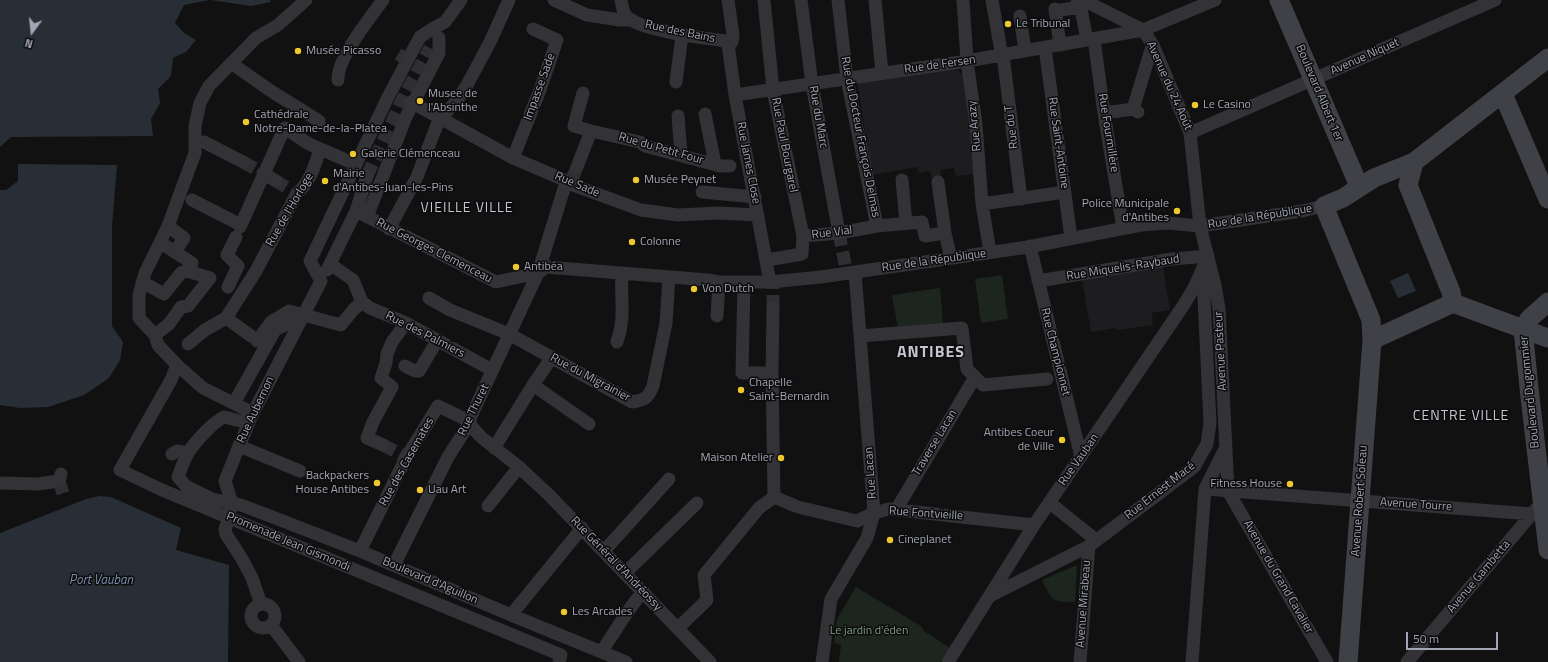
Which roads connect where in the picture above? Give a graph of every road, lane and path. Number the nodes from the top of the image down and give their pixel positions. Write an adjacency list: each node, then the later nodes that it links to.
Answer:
1 (306, 0): 35 (street)
2 (383, 0): 39 (street)
3 (461, 0): 20 (street)
4 (509, 0): 50 (street)
5 (554, 0): 19 (street)
6 (621, 0): 19 (street, Rue des Bains)
7 (728, 0): 26 (street)
8 (764, 0): 42 (street, Rue Paul Bourgarel)
9 (801, 0): 41 (street, Rue du Marc)
10 (838, 0): 37 (street, Rue du Docteur François Delmas)
11 (875, 0): 36 (street)
12 (963, 0): 34 (street, Rue Arazy)
13 (992, 0): 32 (street, Rue du T)
14 (1215, 0): 22 (street, Rue de Fersen)
15 (1279, 0): 38 (street, Boulevard Albert 1er)
16 (1495, 0): 38 (street, Avenue Niquet)
17 (1080, 3): 22 (street, Avenue du 24 Août); 25 (street, Rue Fourmillère); 27 (street)
18 (1020, 16): 31 (street)
19 (632, 20): 23 (street, Rue des Bains)
20 (445, 22): 24 (street); 60 (street)
21 (533, 29): 57 (street, Impasse Sade)
22 (1143, 30): 25 (street, Rue de Fersen); 30 (street, Avenue du 24 Août)
23 (682, 35): 26 (street, Rue des Bains); 40 (street)
24 (439, 38): 28 (street); 46 (street)
25 (1091, 39): 27 (street, Rue de Fersen); 47 (street, Rue Fourmillère)
26 (728, 44): 45 (street, Rue James Close)
27 (1060, 45): 29 (street, Rue de Fersen)
28 (430, 48)
29 (1045, 48): 31 (street, Rue de Fersen); 72 (street, Rue Saint-Antoine)
30 (1154, 49): 47 (street); 53 (street, Avenue du 24 Août)
31 (1025, 51): 32 (street, Rue de Fersen)
32 (1003, 55): 34 (street, Rue de Fersen); 76 (street, Rue du T)
33 (1548, 58): 44 (street)
34 (968, 61): 36 (street, Rue de Fersen); 78 (street, Rue Arazy)
35 (231, 63): 51 (street); 84 (street)
36 (882, 73): 37 (street, Rue de Fersen)
37 (847, 79): 41 (street, Rue de Fersen); 85 (street, Rue du Docteur François Delmas)
38 (1314, 79): 53 (street, Avenue Niquet); 70 (street, Boulevard Albert 1er)
39 (338, 80)
40 (676, 82)
41 (812, 84): 42 (street, Rue de Fersen); 91 (street, Rue du Marc)
42 (773, 90): 45 (street, Rue de Fersen); 92 (street, Rue Paul Bourgarel)
43 (583, 93): 52 (street, Rue du Petit Four)
44 (1503, 94): 59 (street); 75 (street)
45 (735, 95): 74 (street, Rue James Close)
46 (412, 102): 50 (street, Rue Sade); 82 (street)
47 (1104, 113): 87 (street, Rue Fourmillère)
48 (705, 114): 61 (street)
49 (678, 116): 56 (street)
50 (441, 118): 57 (street, Rue Sade); 88 (street)
51 (319, 124)
52 (591, 131): 56 (street, Rue du Petit Four); 63 (street)
53 (1190, 132): 86 (street, Avenue du 24 Août)
54 (204, 142): 58 (street)
55 (320, 149): 60 (street); 64 (street); 115 (street, Rue de l'Horloge)
56 (681, 156): 61 (street, Rue du Petit Four)
57 (513, 158): 68 (street, Rue Sade)
58 (242, 162)
59 (1414, 162): 70 (street); 73 (street)
60 (355, 164): 80 (street)
61 (715, 164): 62 (street, Rue du Petit Four)
62 (730, 166)
63 (578, 167)
64 (264, 173): 66 (street); 89 (street)
65 (367, 176): 82 (street, Rue Aubernon)
66 (276, 180)
67 (902, 180): 83 (street)
68 (569, 182): 81 (street, Rue Sade); 104 (street, Rue Thuret)
69 (938, 182): 90 (street)
70 (1359, 186): 73 (street); 79 (street)
71 (702, 192): 74 (street)
72 (1065, 192): 76 (street); 93 (street, Rue Saint-Antoine)
73 (1412, 196): 119 (street)
74 (754, 197): 81 (street, Rue James Close)
75 (1548, 198)
76 (1021, 199): 78 (street)
77 (192, 200): 89 (street)
78 (982, 204): 97 (street, Rue Arazy)
79 (1324, 206): 86 (street, Rue de la République); 130 (street, Avenue Robert Soleau)
80 (332, 214): 82 (street); 108 (street)
81 (758, 215): 99 (street, Rue James Close)
82 (358, 217): 88 (street, Rue Georges Clemenceau); 101 (street, Rue Aubernon)
83 (906, 223): 85 (street, Rue Vial); 90 (street, Rue Vial)
84 (168, 226): 94 (street); 96 (street)
85 (877, 226): 91 (street, Rue Vial)
86 (1200, 226): 87 (street, Rue de la République); 100 (street, Avenue du 24 Août)
87 (1123, 228): 93 (street, Rue de la République)
88 (389, 229): 104 (street, Rue Georges Clemenceau)
89 (239, 230): 114 (street)
90 (946, 233): 98 (street)
91 (839, 234): 92 (street, Rue Vial)
92 (803, 236): 99 (street, Rue Paul Bourgarel)
93 (1071, 238): 95 (street, Rue de la République)
94 (161, 243): 96 (street); 110 (street)
95 (1030, 246): 97 (street, Rue de la République); 109 (street, Rue Championnet)
96 (175, 252): 102 (street)
97 (990, 252): 98 (street, Rue de la République)
98 (951, 258): 103 (street, Rue de la République)
99 (767, 260): 113 (street, Rue James Close)
100 (1206, 260): 109 (street, Rue Miquelis-Raybaud); 148 (street, Avenue Pasteur); 152 (street, Rue Vauban); 172 (street, Rue Ernest Macé)
101 (330, 264): 108 (street, Rue Aubernon); 117 (street)
102 (187, 271): 107 (street); 110 (street)
103 (855, 272): 113 (street, Rue de la République); 127 (street, Rue Lacan)
104 (538, 273): 105 (street, Rue de la République); 126 (street, Rue Thuret)
105 (622, 273): 106 (street, Rue de la République); 132 (street)
106 (669, 277): 111 (street, Rue de la République); 134 (street, Rue du Migrainier)
107 (210, 278): 114 (street); 128 (street)
108 (322, 281): 121 (street, Rue Aubernon)
109 (1038, 281): 152 (street, Rue Championnet)
110 (142, 282): 128 (street)
111 (719, 282): 112 (street, Rue de la République); 122 (street)
112 (744, 282): 113 (street, Rue de la République); 138 (street)
113 (772, 284)
114 (227, 286): 115 (street)
115 (243, 294): 123 (street, Rue de l'Horloge)
116 (429, 298): 126 (street, Rue du Migrainier)
117 (362, 302): 121 (street); 124 (street, Rue des Palmiers)
118 (1548, 302): 125 (street)
119 (1453, 303): 125 (street); 130 (street)
120 (773, 308): 138 (street)
121 (304, 315): 123 (street); 142 (street); 143 (street, Rue Aubernon)
122 (717, 316)
123 (226, 318): 133 (street)
124 (406, 323): 131 (street, Rue des Palmiers); 146 (street)
125 (1523, 329): 129 (street); 162 (street, Boulevard Dugommier)
126 (509, 334): 134 (street, Rue du Migrainier); 137 (street, Rue Thuret)
127 (860, 334): 139 (street); 168 (street, Rue Lacan)
128 (155, 335): 135 (street)
129 (1548, 338)
130 (1372, 340): 161 (street, Avenue Robert Soleau)
131 (437, 341): 136 (street); 137 (street, Rue des Palmiers)
132 (616, 342)
133 (188, 344)
134 (552, 357): 141 (street)
135 (177, 365): 142 (street); 186 (street, Promenade Jean Gismondi)
136 (405, 366)
137 (492, 370): 144 (street, Rue Thuret)
138 (772, 373): 160 (street)
139 (975, 377): 140 (street); 167 (street, Traverse Lacan)
140 (1047, 379)
141 (533, 385): 145 (street); 149 (street)
142 (234, 403): 143 (street)
143 (251, 418): 147 (street, Rue Aubernon); 150 (street)
144 (469, 424): 149 (street, Rue Général d'Andréossy); 174 (street, Rue des Casemates); 176 (street, Rue Thuret)
145 (589, 424)
146 (383, 445)
147 (239, 446): 154 (street); 165 (street, Rue Aubernon)
148 (1226, 447): 158 (street, Avenue Pasteur); 159 (street, Avenue Pasteur)
149 (494, 448): 153 (street, Rue Général d'Andréossy)
150 (188, 453): 151 (street); 165 (street, Boulevard d'Aguillon)
151 (172, 454)
152 (1081, 457): 164 (street, Rue Vauban)
153 (519, 467): 166 (street); 171 (street, Rue Général d'Andréossy)
154 (300, 471)
155 (61, 474): 157 (street)
156 (669, 479): 175 (street)
157 (0, 483)
158 (1205, 489): 159 (street); 192 (street, Avenue Pasteur)
159 (1228, 491): 161 (street, Avenue Tourre); 193 (street, Avenue du Grand Cavalier)
160 (774, 497): 168 (street, Rue Fontvieille); 183 (street)
161 (1360, 501): 162 (street, Avenue Tourre); 194 (street, Avenue Robert Soleau)
162 (1541, 502): 173 (street, Boulevard Dugommier); 195 (street, Avenue Gambetta)
163 (697, 503): 177 (street)
164 (1050, 503): 170 (street, Rue Vauban); 172 (street)
165 (231, 506): 174 (street, Boulevard d'Aguillon)
166 (488, 506)
167 (896, 510): 168 (street, Rue Fontvieille); 170 (street, Rue Fontvieille)
168 (874, 513): 189 (street, Rue Lacan)
169 (227, 524): 180 (street)
170 (1034, 525): 179 (street, Rue Vauban)
171 (582, 528): 175 (street, Rue Général d'Andréossy); 181 (street)
172 (1093, 543): 179 (street, Rue Ernest Macé); 191 (street, Avenue Mirabeau)
173 (1548, 550)
174 (360, 551): 176 (street, Boulevard d'Aguillon)
175 (604, 551): 177 (street, Rue Général d'Andréossy)
176 (394, 565): 181 (street, Boulevard d'Aguillon)
177 (625, 574): 178 (street, Rue Général d'Andréossy)
178 (643, 591): 183 (street, Rue Général d'Andréossy); 184 (street)
179 (991, 595): 190 (street, Rue Vauban)
180 (261, 604): 182 (street); 182 (street)
181 (511, 615): 184 (street, Boulevard d'Aguillon)
182 (272, 625): 185 (street)
183 (678, 628): 188 (street, Rue Général d'Andréossy)
184 (602, 651): 187 (street, Boulevard d'Aguillon)
185 (299, 662)
186 (559, 662)
187 (626, 662)
188 (710, 662)
189 (822, 662)
190 (948, 662)
191 (1080, 662)
192 (1192, 662)
193 (1327, 662)
194 (1348, 662)
195 (1408, 662)

